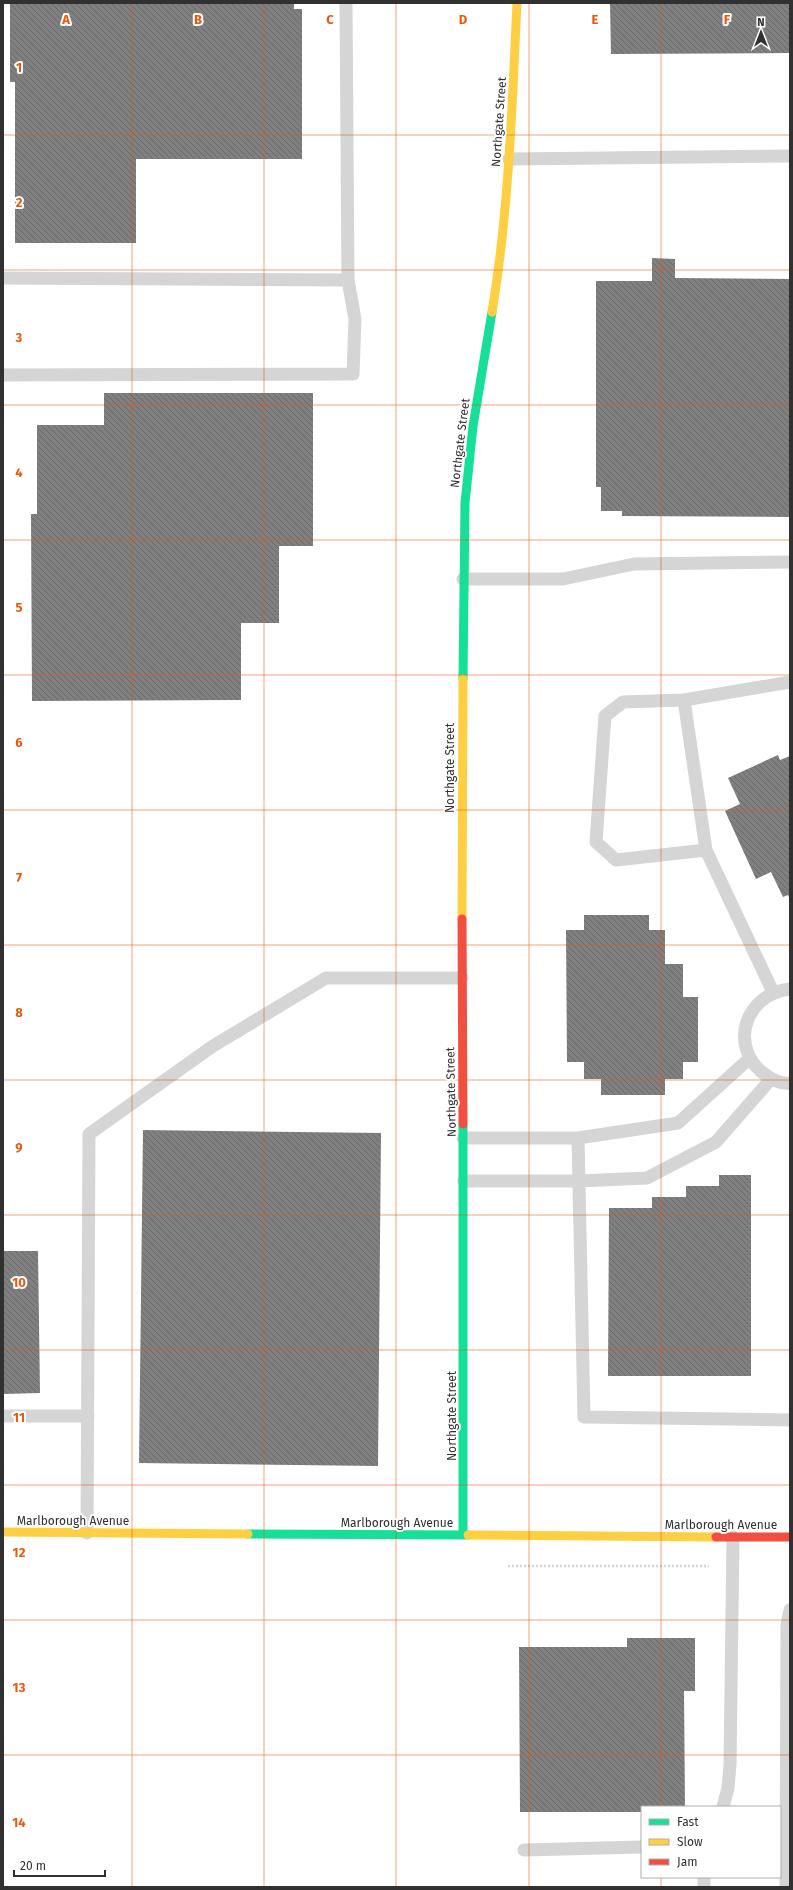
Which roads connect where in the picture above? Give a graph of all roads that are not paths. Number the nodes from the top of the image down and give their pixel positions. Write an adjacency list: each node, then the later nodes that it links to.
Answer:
1 (346, 3): 6 (lane)
2 (517, 3): 4 (street, Northgate Street)
3 (790, 156): 4 (lane)
4 (509, 159): 9 (street, Northgate Street)
5 (3, 278): 6 (lane)
6 (348, 280): 7 (lane)
7 (3, 375)
8 (790, 562): 9 (lane)
9 (463, 579): 13 (street, Northgate Street)
10 (790, 682): 11 (lane)
11 (684, 700): 12 (lane); 12 (lane)
12 (706, 850): 15 (lane)
13 (462, 978): 19 (street, Northgate Street); 24 (lane)
14 (790, 989): 15 (lane)
15 (773, 992): 16 (lane)
16 (750, 1058): 17 (lane); 20 (lane)
17 (771, 1079): 18 (lane); 22 (lane)
18 (790, 1083)
19 (463, 1138): 20 (lane); 21 (street, Northgate Street)
20 (578, 1138): 22 (lane)
21 (464, 1181): 22 (lane); 28 (street, Northgate Street)
22 (578, 1181): 25 (lane)
23 (3, 1416): 24 (lane)
24 (88, 1416): 27 (lane)
25 (790, 1420)
26 (3, 1532): 27 (street, Marlborough Avenue)
27 (87, 1533): 28 (street, Marlborough Avenue)
28 (463, 1535): 29 (street, Marlborough Avenue)
29 (733, 1537): 30 (street, Marlborough Avenue); 32 (lane)
30 (790, 1537)
31 (790, 1610): 35 (lane)
32 (723, 1806)
33 (641, 1847): 34 (lane)
34 (524, 1850)
35 (786, 1887)

